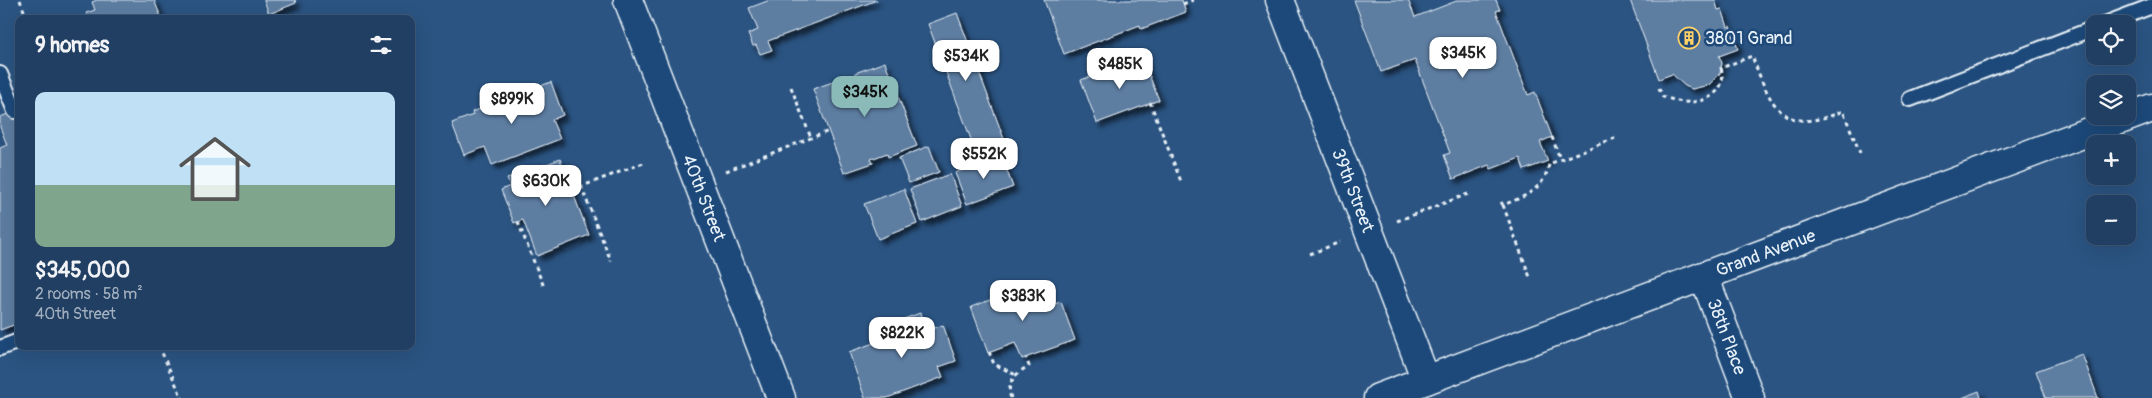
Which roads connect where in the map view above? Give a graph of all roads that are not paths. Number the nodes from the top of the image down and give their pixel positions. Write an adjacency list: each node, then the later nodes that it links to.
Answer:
1 (628, 0): 14 (street, 40th Street)
2 (1280, 0): 13 (street, 39th Street)
3 (2152, 6): 4 (lane)
4 (2128, 15)
5 (2086, 31): 7 (lane)
6 (0, 74): 9 (lane)
7 (1910, 99)
8 (2152, 108): 10 (street, Grand Avenue)
9 (15, 111)
10 (1704, 276): 13 (street, Grand Avenue); 16 (street, 38th Place)
11 (15, 342): 12 (lane)
12 (0, 348)
13 (1426, 380): 15 (street, Grand Avenue)
14 (781, 398)
15 (1378, 398)
16 (1750, 398)

